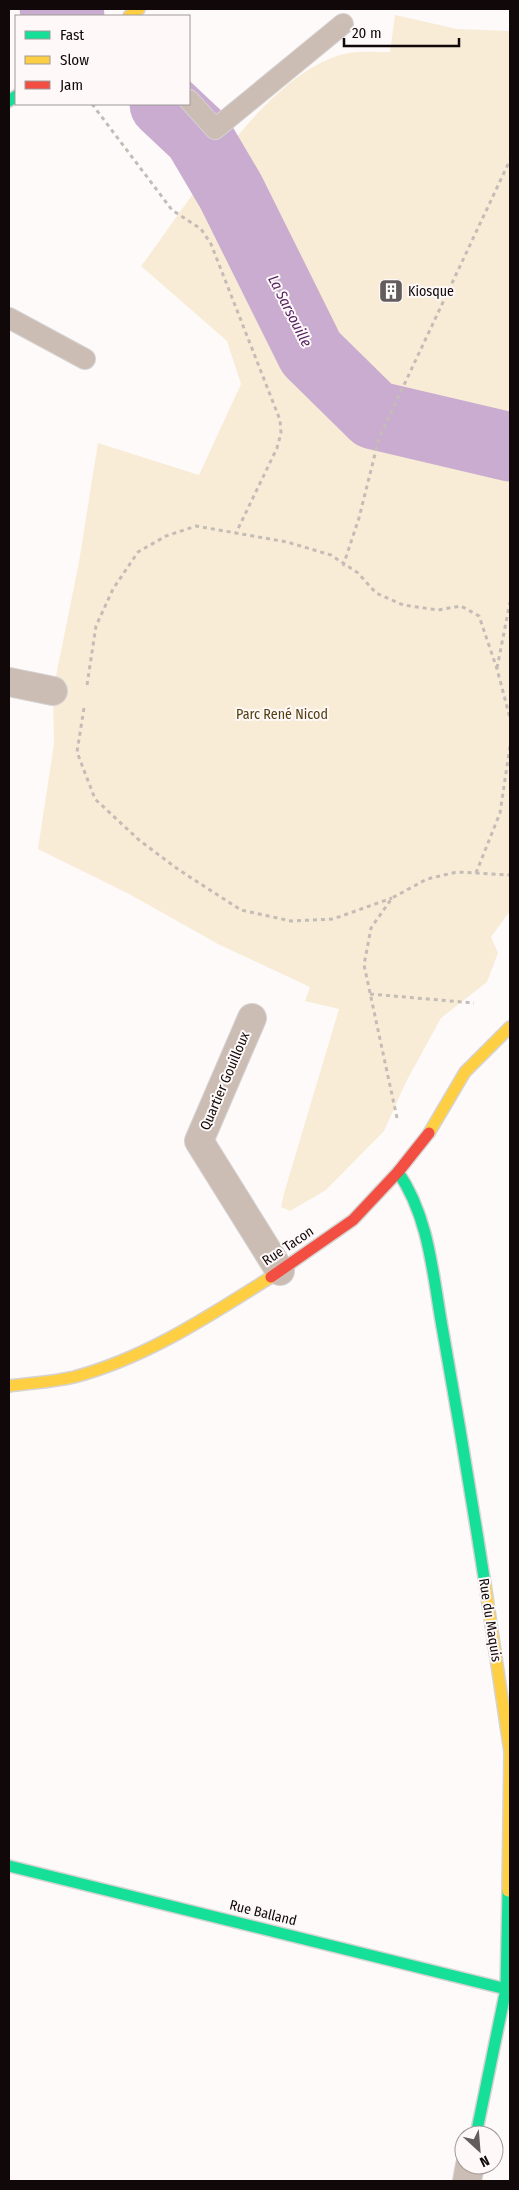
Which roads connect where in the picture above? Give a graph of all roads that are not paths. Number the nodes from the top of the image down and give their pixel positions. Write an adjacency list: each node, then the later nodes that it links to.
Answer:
1 (343, 24): 2 (lane)
2 (190, 101)
3 (9, 318): 4 (lane)
4 (85, 359)
5 (9, 682): 6 (street)
6 (53, 691)
7 (252, 1018): 10 (street, Quartier Gouilloux)
8 (510, 1027): 9 (street, Rue Tacon)
9 (398, 1172): 10 (street, Rue Tacon); 13 (street, Rue du Maquis)
10 (280, 1271): 11 (street, Rue Tacon)
11 (9, 1386)
12 (9, 1866): 13 (street, Rue Balland)
13 (508, 1990): 14 (street, Rue du Maquis)
14 (478, 2125)

